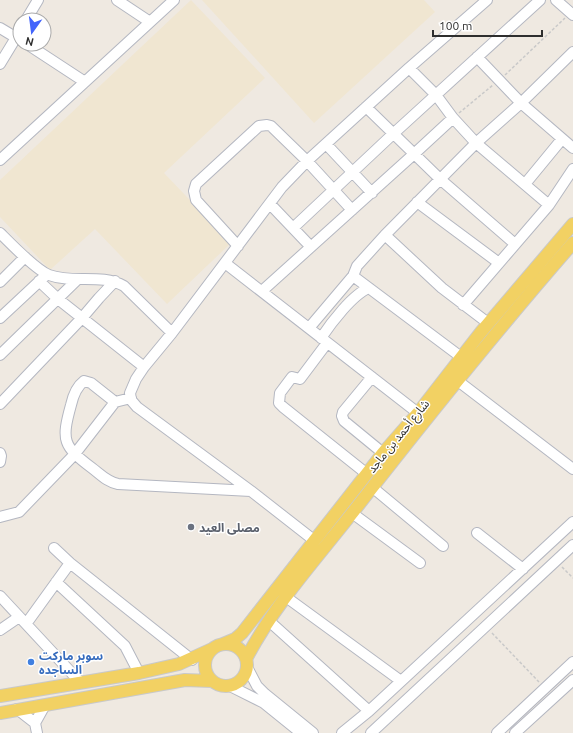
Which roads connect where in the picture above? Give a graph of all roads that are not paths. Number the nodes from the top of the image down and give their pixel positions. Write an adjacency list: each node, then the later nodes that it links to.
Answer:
1 (38, 0): 7 (street)
2 (117, 0): 9 (street)
3 (174, 0): 9 (street)
4 (487, 0): 17 (street)
5 (540, 0): 15 (street)
6 (556, 0): 8 (street)
7 (31, 12)
8 (572, 14)
9 (150, 22): 18 (street)
10 (0, 28): 11 (street)
11 (12, 33)
12 (12, 46): 16 (street)
13 (39, 52): 18 (street)
14 (573, 52): 20 (street)
15 (477, 57): 19 (street); 20 (street)
16 (0, 64)
17 (409, 68): 19 (street); 21 (street)
18 (85, 82): 29 (street)
19 (436, 95): 22 (street); 23 (street)
20 (521, 102): 24 (street); 25 (street)
21 (366, 107): 23 (street); 26 (street)
22 (453, 118): 25 (street); 28 (street)
23 (393, 134): 28 (street); 32 (street)
24 (562, 139): 27 (street); 34 (street)
25 (476, 143): 33 (street); 34 (street)
26 (326, 144): 30 (street); 32 (street)
27 (573, 148)
28 (414, 154): 33 (street); 36 (street)
29 (0, 160)
30 (307, 161): 35 (street); 38 (street); 47 (street)
31 (573, 169): 39 (street)
32 (352, 173): 35 (street); 36 (street)
33 (440, 179): 37 (street); 46 (street)
34 (525, 184): 39 (street)
35 (334, 191): 40 (street); 42 (street)
36 (372, 193): 40 (street)
37 (418, 202): 44 (street); 51 (street)
38 (270, 204): 42 (street); 47 (street)
39 (549, 205): 46 (street)
40 (352, 210): 48 (street)
41 (573, 224): 64 (main road, شارع أحمد بن ماجد)
42 (293, 228): 48 (street)
43 (0, 234): 49 (street)
44 (384, 235): 53 (street); 61 (street)
45 (573, 242): 72 (main road, شارع أحمد بن ماجد)
46 (516, 244): 51 (street)
47 (238, 246): 50 (street)
48 (311, 247): 59 (street)
49 (25, 257): 52 (street); 57 (street)
50 (225, 263): 59 (street); 66 (street)
51 (499, 263): 61 (street)
52 (47, 274): 54 (street); 55 (street)
53 (353, 276): 58 (street); 65 (street)
54 (78, 279): 56 (street); 60 (street)
55 (39, 281): 60 (street); 62 (street)
56 (115, 281): 63 (street); 66 (street)
57 (0, 282)
58 (369, 288): 67 (street); 69 (street)
59 (262, 291): 65 (street)
60 (58, 299): 63 (street); 68 (street)
61 (463, 304): 64 (street)
62 (0, 318)
63 (82, 318): 70 (street); 75 (street)
64 (488, 323): 69 (main road, شارع أحمد بن ماجد)
65 (309, 328): 67 (street)
66 (172, 333): 70 (street)
67 (324, 340): 71 (street); 82 (street)
68 (0, 355)
69 (461, 357): 76 (main road, شارع أحمد بن ماجد)
70 (144, 367): 73 (street)
71 (372, 377): 76 (street); 78 (street)
72 (458, 381): 81 (street); 83 (main road, شارع أحمد بن ماجد)
73 (131, 398): 74 (street); 84 (street)
74 (115, 402): 79 (street); 79 (street)
75 (0, 404)
76 (418, 412): 78 (main road, شارع أحمد بن ماجد)
77 (0, 453): 80 (street)
78 (383, 453): 82 (main road, شارع أحمد بن ماجد)
79 (74, 455): 84 (street); 86 (street)
80 (0, 462)
81 (573, 469)
82 (367, 474): 89 (main road, شارع أحمد بن ماجد)
83 (372, 487): 85 (main road, شارع أحمد بن ماجد); 90 (street)
84 (251, 491): 89 (street)
85 (352, 513): 94 (street); 98 (main road, شارع أحمد بن ماجد)
86 (0, 517)
87 (573, 522): 95 (street)
88 (477, 532): 95 (street)
89 (315, 541): 102 (main road, شارع أحمد بن ماجد)
90 (443, 546)
91 (573, 546): 119 (street)
92 (54, 548): 93 (street)
93 (70, 563): 96 (street); 103 (street)
94 (420, 563)
95 (523, 569): 108 (street)
96 (56, 582): 99 (street); 106 (street)
97 (0, 596): 99 (street)
98 (286, 597): 100 (main road, شارع أحمد بن ماجد); 108 (street)
99 (23, 620): 101 (street); 109 (street)
100 (269, 621): 105 (main road, شارع أحمد بن ماجد); 116 (street)
101 (0, 630)
102 (217, 647): 103 (main road, شارع أحمد بن ماجد); 105 (main road); 107 (main road)
103 (192, 660): 106 (main road, شارع أحمد بن ماجد)
104 (573, 662): 124 (street)
105 (247, 663): 111 (main road); 122 (street)
106 (140, 672): 109 (main road, شارع أحمد بن ماجد)
107 (212, 681): 111 (main road); 114 (main road)
108 (401, 681): 113 (street)
109 (80, 682): 112 (main road, شارع أحمد بن ماجد)
110 (571, 685): 125 (street)
111 (230, 686): 121 (street)
112 (0, 696)
113 (385, 696): 116 (street); 119 (street)
114 (45, 705): 115 (main road); 118 (street)
115 (17, 710): 117 (main road); 118 (street)
116 (369, 711): 123 (street)
117 (0, 713)
118 (35, 723): 120 (street)
119 (372, 732)
120 (37, 733)
121 (301, 733)
122 (314, 733)
123 (342, 733)
124 (497, 733)
125 (515, 733)

